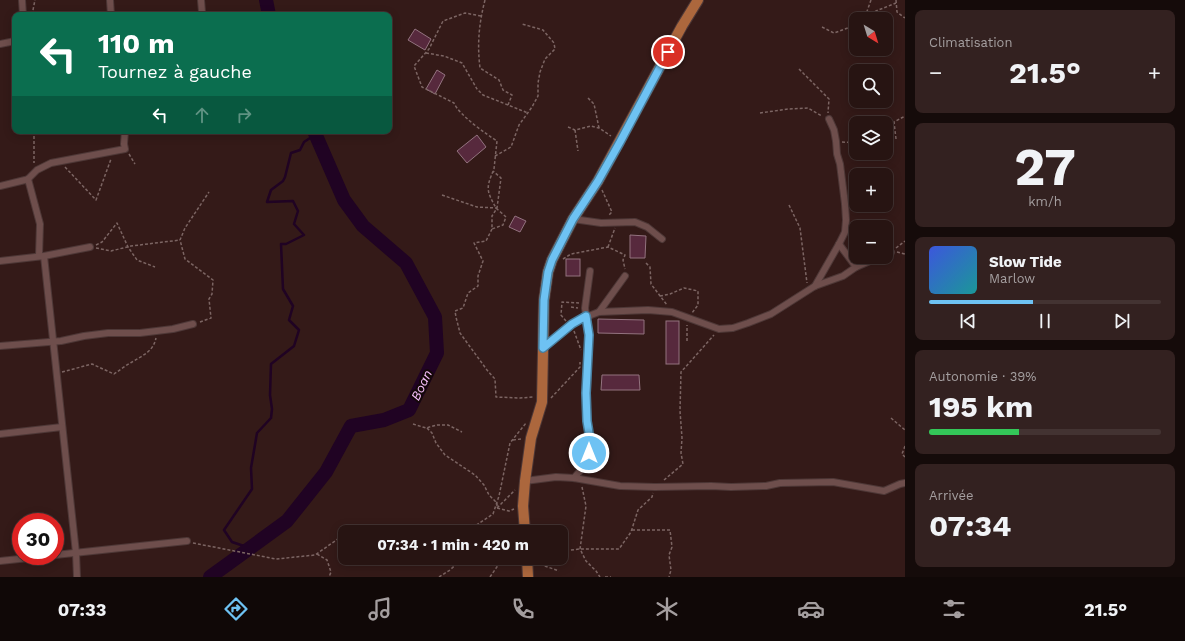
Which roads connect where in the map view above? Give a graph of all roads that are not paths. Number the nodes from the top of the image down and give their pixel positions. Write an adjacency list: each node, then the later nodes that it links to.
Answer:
1 (22, 0): 5 (street)
2 (110, 0): 6 (street)
3 (200, 0): 7 (street)
4 (698, 0): 14 (main road)
5 (23, 12)
6 (111, 12)
7 (202, 12)
8 (12, 42): 9 (street)
9 (0, 44)
10 (829, 119): 16 (street)
11 (125, 134): 12 (street)
12 (28, 179): 13 (street); 18 (street)
13 (0, 186)
14 (573, 219): 15 (street); 30 (main road)
15 (662, 239)
16 (839, 244): 21 (street); 24 (street)
17 (90, 247): 18 (street)
18 (41, 256): 19 (street); 28 (street)
19 (0, 261)
20 (861, 264): 21 (street)
21 (856, 266): 24 (street)
22 (590, 271): 26 (street)
23 (625, 276): 25 (street)
24 (815, 286): 25 (street)
25 (599, 312): 26 (street)
26 (586, 316): 30 (street); 33 (street)
27 (193, 324): 28 (street)
28 (52, 341): 29 (street); 31 (street)
29 (0, 346)
30 (543, 348): 34 (main road)
31 (62, 427): 32 (street); 38 (street)
32 (0, 434)
33 (574, 478): 34 (street); 35 (street)
34 (525, 481): 36 (main road)
35 (905, 483)
36 (524, 525)
37 (187, 541): 38 (street)
38 (76, 553): 39 (street); 43 (street)
39 (64, 554)
40 (12, 560): 41 (street)
41 (0, 561)
42 (527, 565): 44 (main road)
43 (77, 577)
44 (528, 577)

